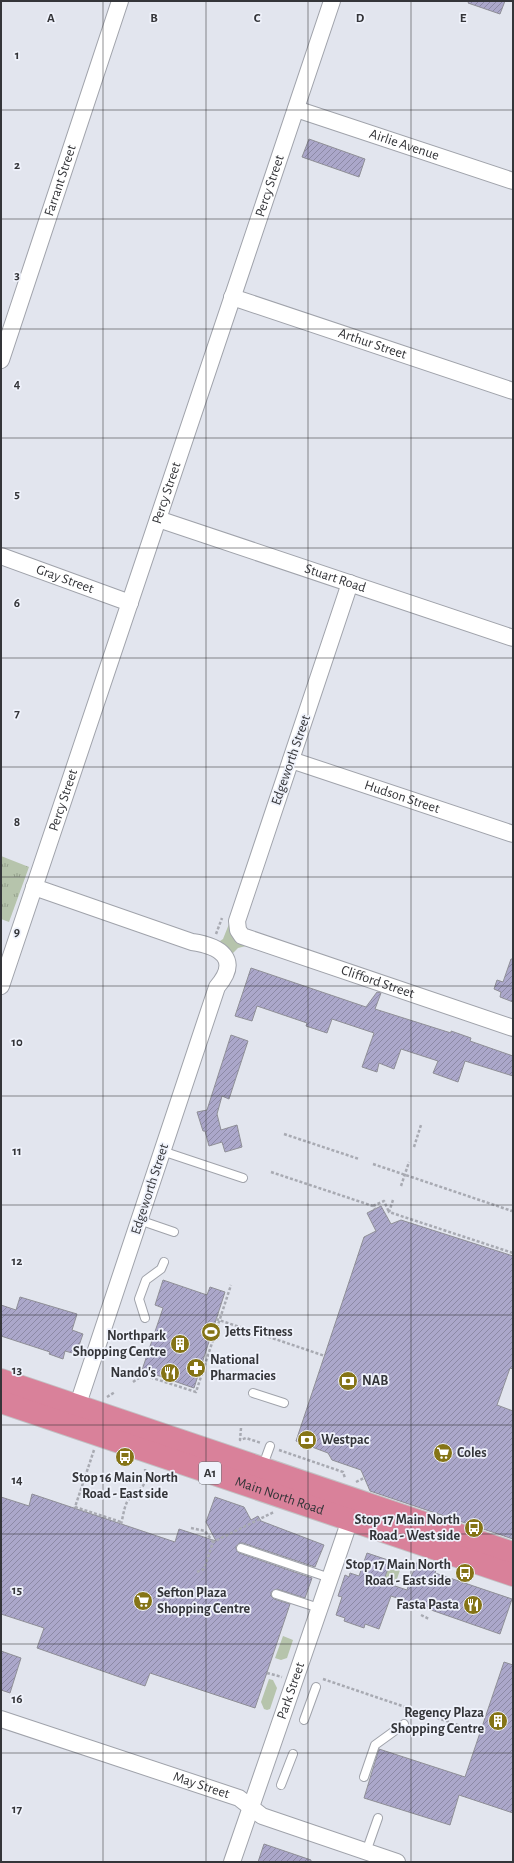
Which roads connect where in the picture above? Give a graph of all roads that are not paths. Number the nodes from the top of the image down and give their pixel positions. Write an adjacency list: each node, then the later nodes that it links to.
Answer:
1 (120, 1): 6 (street, Farrant Street)
2 (332, 1): 3 (street, Percy Street)
3 (296, 109): 4 (street, Airlie Avenue); 5 (street, Percy Street)
4 (513, 182)
5 (232, 297): 7 (street, Arthur Street); 8 (street, Percy Street)
6 (1, 360)
7 (513, 391)
8 (158, 518): 10 (street, Stuart Road); 11 (street, Percy Street)
9 (1, 556): 11 (street, Gray Street)
10 (350, 583): 12 (street, Stuart Road); 13 (street, Edgeworth Street)
11 (130, 603): 15 (street, Percy Street)
12 (513, 638)
13 (290, 760): 14 (street, Hudson Street); 16 (street, Edgeworth Street)
14 (513, 834)
15 (34, 887): 17 (street, Percy Street); 19 (street, Edgeworth Street)
16 (242, 936): 18 (street, Clifford Street)
17 (1, 986)
18 (513, 1028)
19 (162, 1151): 20 (lane); 21 (street, Edgeworth Street)
20 (243, 1178)
21 (139, 1220): 22 (lane); 29 (street, Edgeworth Street)
22 (174, 1232)
23 (164, 1262): 24 (lane)
24 (145, 1318)
25 (1, 1380): 29 (highway, Main North Road / A1)
26 (253, 1393): 28 (lane)
27 (1, 1402): 29 (highway, Main North Road / A1)
28 (284, 1403)
29 (74, 1416): 31 (highway, Main North Road / A1); 32 (highway, Main North Road / A1)
30 (270, 1446): 31 (lane)
31 (262, 1469): 34 (highway, Main North Road / A1)
32 (350, 1520): 35 (highway, Main North Road / A1); 36 (street, Park Street)
33 (241, 1548): 36 (lane)
34 (513, 1553)
35 (513, 1575)
36 (330, 1578): 38 (street, Park Street)
37 (276, 1594): 38 (lane)
38 (319, 1608): 46 (street, Park Street)
39 (316, 1687): 41 (lane)
40 (1, 1719): 46 (street, May Street)
41 (304, 1720)
42 (404, 1724): 44 (lane)
43 (293, 1754): 45 (lane)
44 (364, 1777)
45 (281, 1785)
46 (251, 1807): 48 (street, May Street); 49 (street, Park Street)
47 (378, 1818): 48 (lane)
48 (366, 1852): 50 (street, May Street)
49 (232, 1862)
50 (397, 1862)

